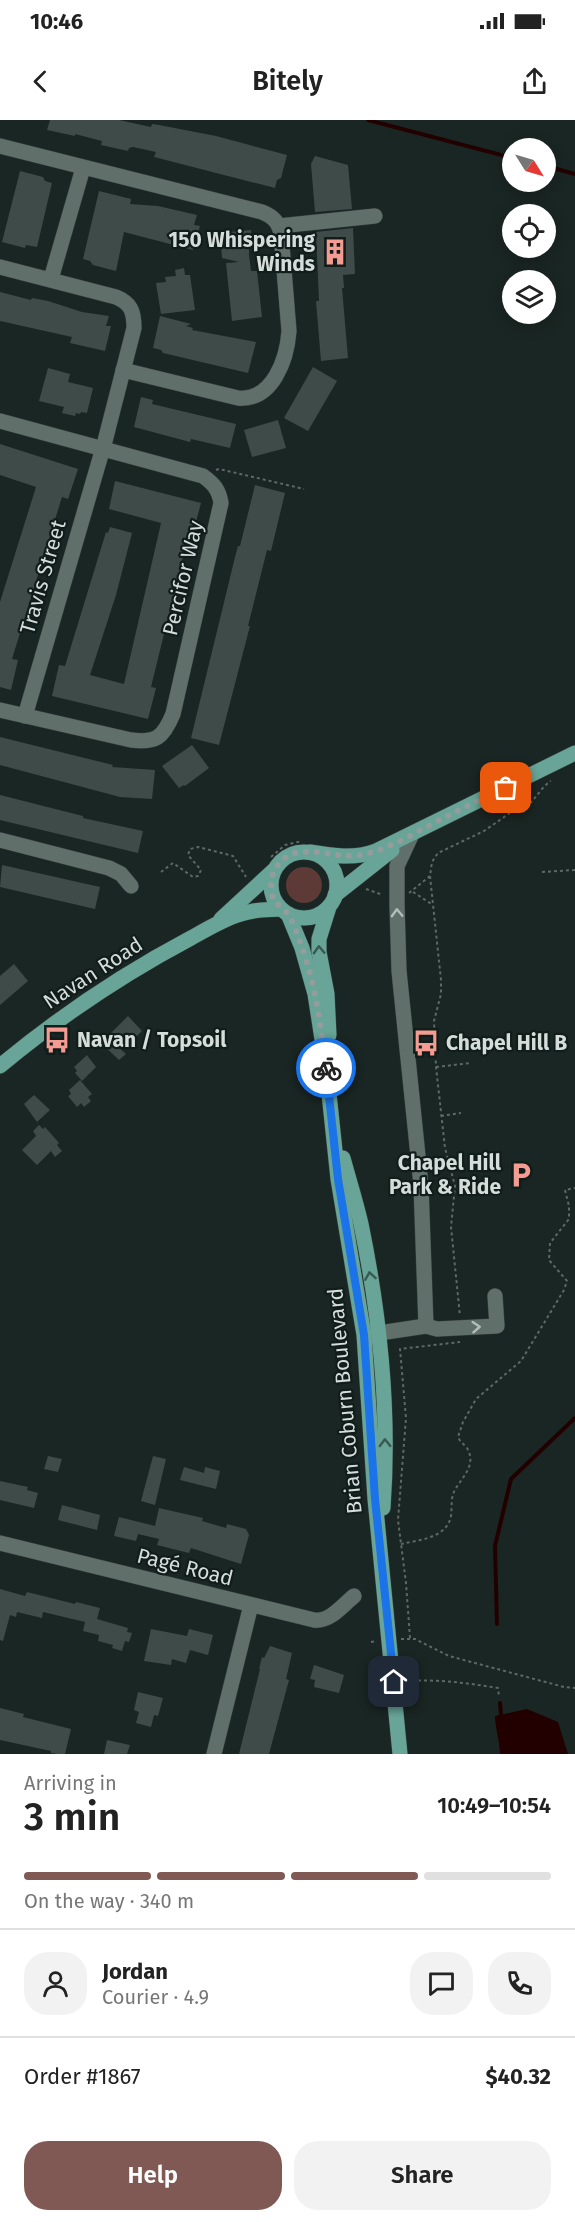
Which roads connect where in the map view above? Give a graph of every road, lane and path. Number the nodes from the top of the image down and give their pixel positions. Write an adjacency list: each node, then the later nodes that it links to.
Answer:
1 (0, 146): 2 (street)
2 (83, 168): 4 (street); 6 (street)
3 (375, 216): 4 (street)
4 (279, 226): 7 (street)
5 (0, 267): 6 (street)
6 (51, 279): 7 (street, Travis Street)
7 (123, 370): 9 (street, Travis Street)
8 (0, 421): 9 (street)
9 (102, 449): 10 (street); 13 (street, Travis Street)
10 (203, 476): 11 (path); 13 (street, Percifor Way)
11 (304, 489)
12 (0, 710): 13 (street, Percifor Way)
13 (25, 716)
14 (575, 753): 18 (main road)
15 (559, 777): 16 (path)
16 (525, 807)
17 (510, 813): 25 (path)
18 (412, 834): 20 (main road); 30 (street); 31 (main road)
19 (0, 840): 27 (street)
20 (307, 847): 21 (main road); 21 (path); 31 (main road)
21 (272, 864): 33 (main road); 34 (main road, Navan Road)
22 (575, 870): 24 (path)
23 (161, 872): 26 (path)
24 (542, 872)
25 (430, 876): 29 (path); 32 (path)
26 (249, 879)
27 (131, 886)
28 (363, 887): 30 (path)
29 (413, 892): 30 (path); 32 (path)
30 (397, 896): 44 (street, one-way to 30)
31 (332, 901): 33 (main road); 36 (main road, Brian Coburn Boulevard, one-way to 31)
32 (435, 907): 38 (path)
33 (285, 912): 34 (main road, Navan Road); 36 (main road, Brian Coburn Boulevard)
34 (215, 925): 37 (main road, Navan Road)
35 (471, 1063): 38 (path)
36 (326, 1065): 45 (main road, Brian Coburn Boulevard)
37 (0, 1066)
38 (436, 1067): 40 (path)
39 (461, 1113): 40 (path)
40 (441, 1116): 43 (path)
41 (575, 1188): 48 (path)
42 (495, 1296): 44 (street, one-way to 42)
43 (461, 1321)
44 (426, 1326): 45 (street)
45 (371, 1334): 53 (main road, Brian Coburn Boulevard)
46 (461, 1337): 48 (path)
47 (0, 1543): 50 (street, Pagé Road)
48 (401, 1544): 54 (path)
49 (354, 1596): 50 (street, Pagé Road)
50 (251, 1605): 56 (street)
51 (377, 1641): 52 (path)
52 (371, 1642)
53 (394, 1682): 55 (path); 57 (main road, Brian Coburn Boulevard)
54 (575, 1688)
55 (499, 1696)
56 (214, 1754)
57 (400, 1754)

